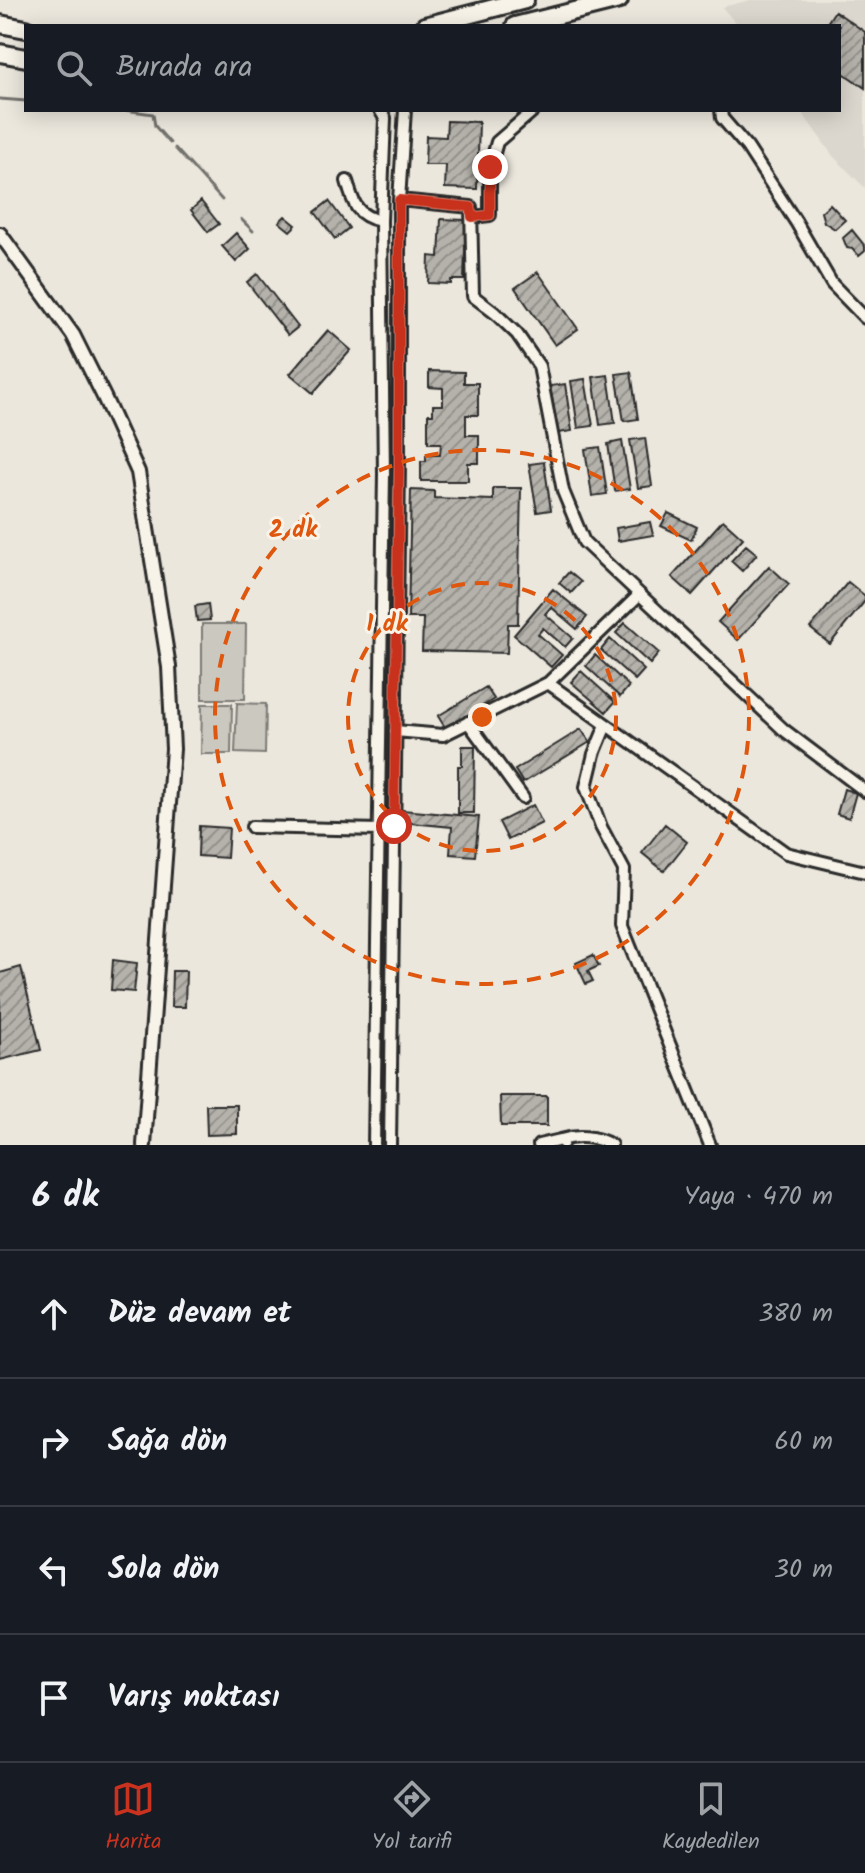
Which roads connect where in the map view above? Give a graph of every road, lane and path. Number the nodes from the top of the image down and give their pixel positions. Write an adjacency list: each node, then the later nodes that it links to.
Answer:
1 (525, 0): 4 (main road)
2 (619, 0): 5 (main road)
3 (0, 24): 6 (main road)
4 (433, 24)
5 (523, 24)
6 (24, 29)
7 (0, 53): 8 (main road)
8 (24, 58)
9 (381, 112): 16 (street)
10 (405, 112): 14 (street)
11 (532, 112): 15 (street)
12 (721, 112): 18 (street)
13 (347, 181): 16 (street)
14 (399, 200): 15 (street); 23 (street)
15 (472, 217): 19 (street)
16 (381, 221): 27 (street)
17 (0, 234): 30 (street)
18 (865, 318)
19 (639, 595): 20 (street); 24 (street)
20 (548, 683): 21 (street); 22 (street)
21 (468, 722): 23 (street); 25 (street)
22 (606, 725): 28 (street); 35 (street)
23 (395, 731): 32 (street)
24 (865, 791)
25 (523, 798)
26 (252, 827): 27 (street)
27 (379, 830): 31 (street)
28 (865, 872)
29 (562, 1142): 33 (street); 34 (street)
30 (144, 1145)
31 (374, 1145)
32 (390, 1145)
33 (539, 1145)
34 (611, 1145)
35 (710, 1145)

